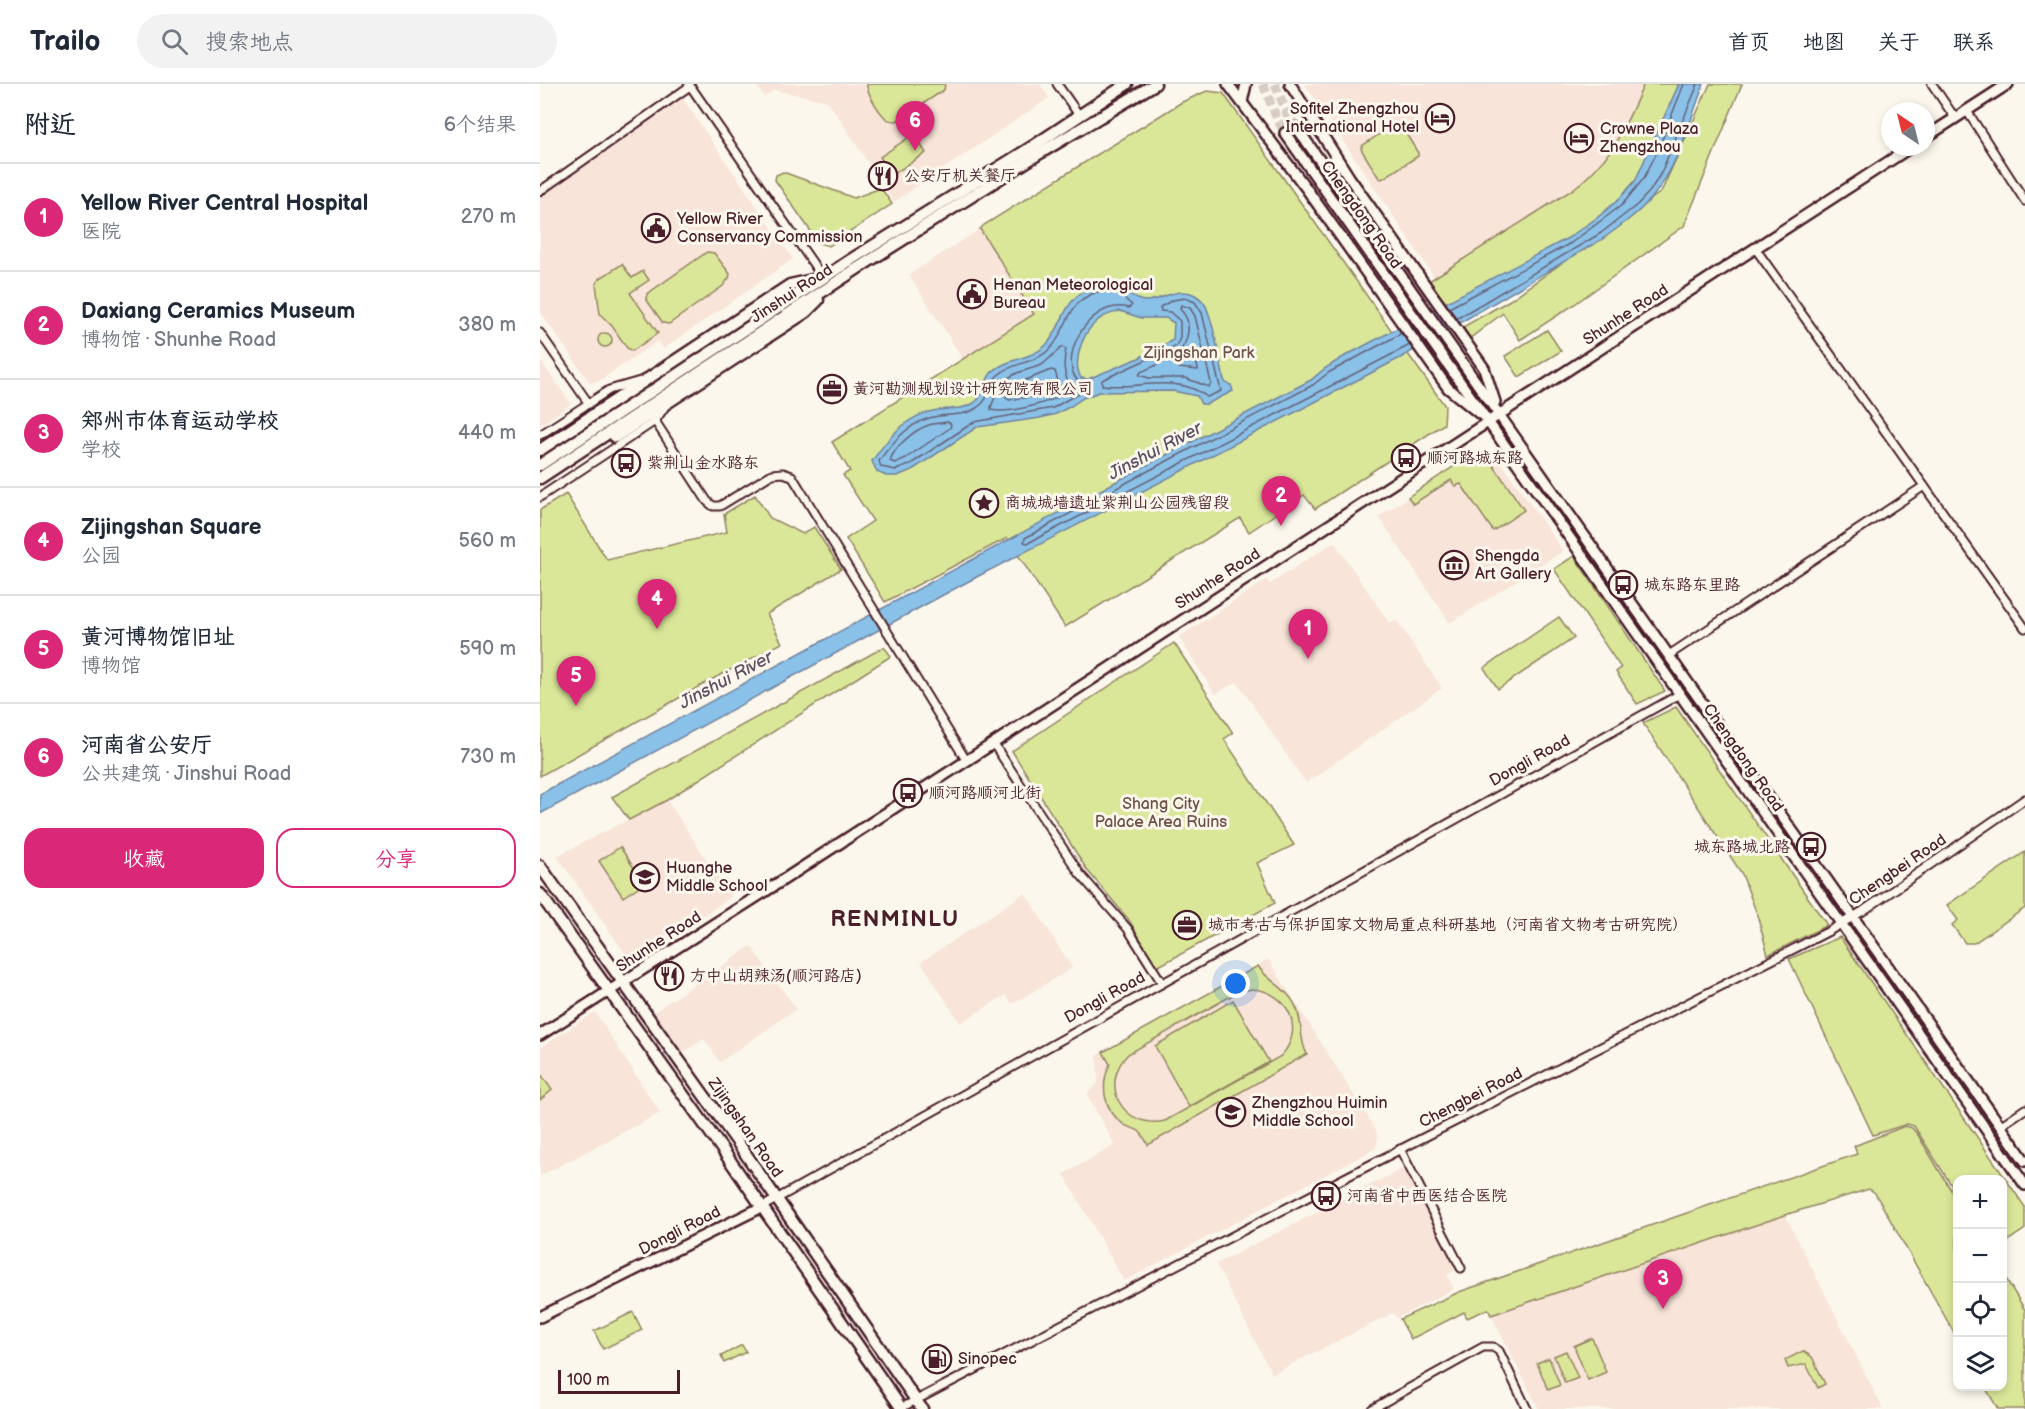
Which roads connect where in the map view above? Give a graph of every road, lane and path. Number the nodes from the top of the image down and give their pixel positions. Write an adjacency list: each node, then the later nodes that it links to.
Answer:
1 (1057, 84): 12 (street)
2 (1127, 84): 12 (main road, Jinshui Road)
3 (1155, 84): 22 (main road, Jinshui Road)
4 (1228, 84): 10 (street)
5 (1246, 84): 10 (street)
6 (1290, 84): 27 (street)
7 (1932, 84): 13 (street)
8 (2008, 84): 11 (street)
9 (690, 85): 19 (street); 22 (street)
10 (1242, 102): 29 (street)
11 (1967, 111): 13 (street); 18 (street)
12 (1079, 115): 22 (main road, Jinshui Road)
13 (1955, 118): 15 (street)
14 (1297, 128): 27 (street, Chengdong Road)
15 (1935, 131)
16 (1285, 133): 29 (street, Chengdong Road)
17 (1897, 156): 21 (street, Shunhe Road)
18 (2022, 189): 20 (street)
19 (540, 191)
20 (2025, 201)
21 (1755, 248): 27 (street, Shunhe Road); 35 (street)
22 (822, 286): 24 (main road); 25 (main road); 32 (main road, Jinshui Road); 33 (main road, Jinshui Road)
23 (540, 333): 26 (street)
24 (651, 377): 26 (street); 31 (main road)
25 (670, 401): 28 (street); 34 (main road)
26 (589, 404): 30 (street)
27 (1499, 413): 29 (street, Shunhe Road); 38 (street, Chengdong Road)
28 (655, 421): 36 (street); 41 (street)
29 (1488, 421): 39 (street, Chengdong Road); 40 (street, Shunhe Road)
30 (540, 435)
31 (540, 450)
32 (540, 465)
33 (540, 478)
34 (540, 486)
35 (1924, 486): 37 (street); 38 (street)
36 (540, 497)
37 (2025, 628)
38 (1669, 655): 45 (street, Chengdong Road)
39 (1680, 694): 46 (street, Chengdong Road); 48 (street, Dongli Road)
40 (993, 743): 41 (street, Shunhe Road); 48 (street)
41 (966, 760): 47 (street, Shunhe Road)
42 (2025, 799): 45 (street, Chengbei Road)
43 (540, 866): 47 (main road, Zijingshan Road)
44 (540, 894): 49 (main road, Zijingshan Road)
45 (1853, 917): 46 (street, Chengbei Road); 52 (street, Chengdong Road)
46 (1841, 924): 53 (street, Chengbei Road); 55 (street, Chengdong Road)
47 (623, 983): 49 (street, Shunhe Road); 56 (main road, Zijingshan Road)
48 (1162, 983): 56 (street, Dongli Road)
49 (609, 992): 50 (street, Shunhe Road); 57 (main road, Zijingshan Road)
50 (540, 1035)
51 (2025, 1109): 52 (street)
52 (2000, 1126): 54 (street, Chengdong Road)
53 (1400, 1149): 58 (street); 60 (street, Chengbei Road)
54 (2025, 1161)
55 (2025, 1185)
56 (776, 1198): 57 (street, Dongli Road); 60 (main road, Zijingshan Road)
57 (762, 1207): 59 (street, Dongli Road); 61 (main road, Zijingshan Road)
58 (1461, 1268)
59 (540, 1317)
60 (919, 1405): 61 (street, Chengbei Road)
61 (902, 1408)
62 (1372, 1409): 63 (street)
63 (1527, 1409)

